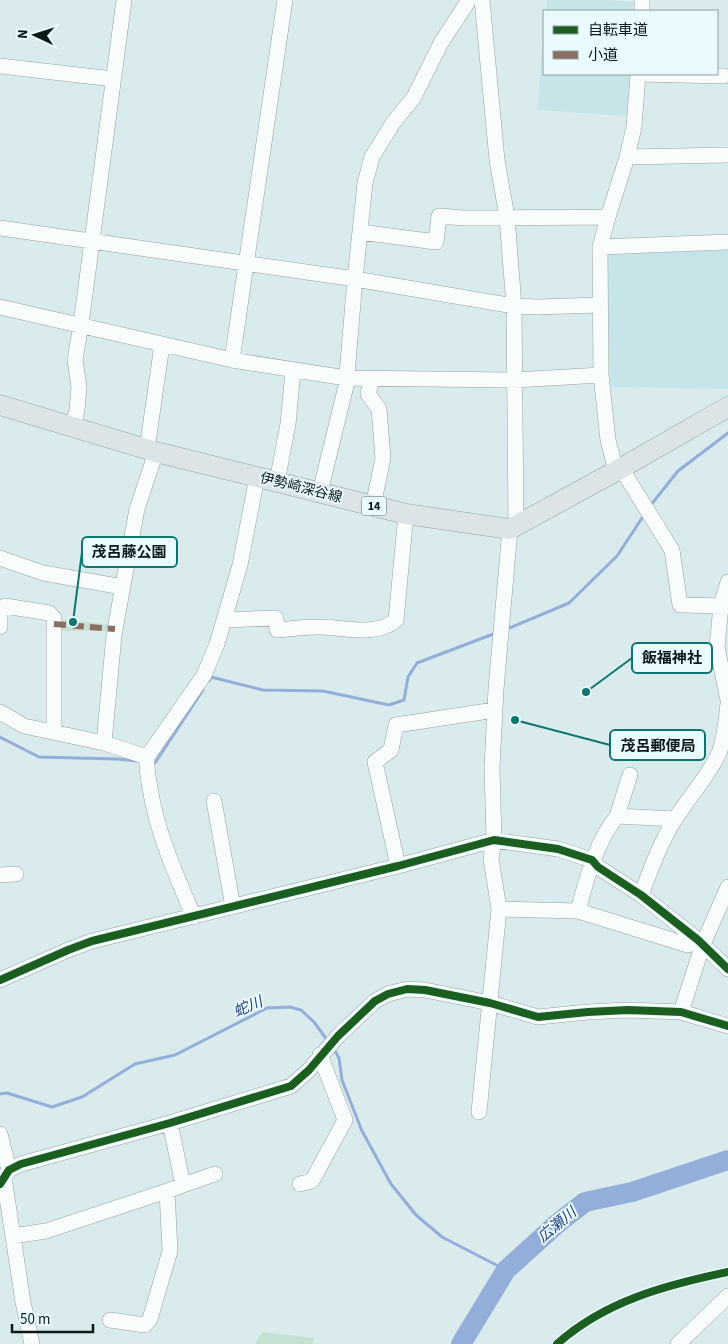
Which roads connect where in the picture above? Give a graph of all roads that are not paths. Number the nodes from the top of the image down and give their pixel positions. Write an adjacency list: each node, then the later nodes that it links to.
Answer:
1 (124, 0): 9 (street)
2 (285, 0): 19 (street)
3 (469, 0): 15 (street)
4 (482, 0): 12 (street)
5 (0, 66): 9 (street)
6 (638, 75): 11 (street)
7 (681, 75): 8 (street)
8 (724, 76)
9 (113, 79): 16 (street)
10 (728, 155): 11 (street)
11 (628, 157): 13 (street)
12 (506, 217): 13 (street); 15 (street); 22 (street)
13 (608, 217): 18 (street)
14 (0, 228): 16 (street)
15 (360, 232): 20 (street)
16 (93, 240): 19 (street); 24 (street)
17 (728, 242): 18 (street)
18 (600, 247): 21 (street)
19 (246, 263): 20 (street); 26 (street)
20 (355, 279): 22 (street); 29 (street)
21 (600, 305): 22 (street); 28 (street)
22 (514, 306): 31 (street)
23 (0, 307): 24 (street)
24 (82, 324): 25 (street); 34 (street)
25 (162, 344): 26 (street); 35 (street)
26 (232, 360): 27 (street)
27 (293, 371): 29 (street); 38 (street)
28 (601, 375): 31 (street); 36 (street)
29 (346, 378): 30 (street); 39 (street)
30 (372, 379): 31 (street); 40 (street)
31 (514, 380): 42 (street)
32 (0, 405): 34 (main road, 伊勢崎深谷線 / 14)
33 (728, 407): 36 (main road)
34 (73, 427): 35 (main road, 伊勢崎深谷線 / 14)
35 (151, 451): 37 (main road, 伊勢崎深谷線 / 14); 45 (street)
36 (619, 470): 42 (main road); 46 (street)
37 (257, 477): 38 (main road, 伊勢崎深谷線 / 14); 47 (street)
38 (277, 482): 39 (main road, 伊勢崎深谷線 / 14)
39 (320, 492): 40 (main road, 伊勢崎深谷線 / 14)
40 (374, 506): 41 (main road, 伊勢崎深谷線 / 14)
41 (406, 514): 42 (main road, 伊勢崎深谷線 / 14); 47 (street)
42 (513, 527): 50 (street)
43 (0, 558): 45 (street)
44 (728, 582): 46 (street)
45 (123, 586): 53 (street)
46 (725, 606): 49 (street)
47 (224, 620): 55 (street)
48 (0, 627): 52 (street)
49 (728, 702): 54 (street)
50 (495, 710): 60 (street); 62 (street)
51 (0, 712): 52 (street)
52 (54, 732): 53 (street)
53 (104, 743): 55 (street)
54 (724, 754): 59 (street)
55 (147, 757): 70 (street)
56 (630, 775): 58 (street)
57 (214, 801): 67 (street)
58 (617, 816): 59 (street); 61 (street)
59 (675, 819): 66 (street)
60 (494, 840): 61 (street); 62 (street); 68 (street)
61 (592, 860): 66 (street); 69 (street)
62 (398, 866): 67 (street)
63 (16, 874): 64 (street)
64 (0, 875)
65 (728, 887): 71 (street)
66 (641, 895): 71 (street)
67 (233, 907): 70 (street)
68 (498, 909): 69 (street); 75 (street)
69 (578, 911): 71 (street)
70 (194, 917): 74 (street)
71 (704, 945): 72 (street); 73 (street); 76 (street)
72 (728, 956)
73 (728, 969)
74 (0, 980)
75 (490, 1003): 76 (street); 78 (street); 79 (street)
76 (682, 1012): 77 (street)
77 (728, 1026)
78 (320, 1055): 80 (street); 84 (street)
79 (479, 1112)
80 (170, 1123): 83 (street); 85 (street)
81 (0, 1134): 83 (street)
82 (215, 1174): 85 (street)
83 (4, 1177): 87 (street)
84 (300, 1184)
85 (183, 1185): 86 (street)
86 (167, 1191): 87 (street); 89 (street)
87 (13, 1236): 91 (street)
88 (728, 1296): 90 (street)
89 (110, 1320)
90 (693, 1338): 92 (street)
91 (32, 1344)
92 (678, 1344)

